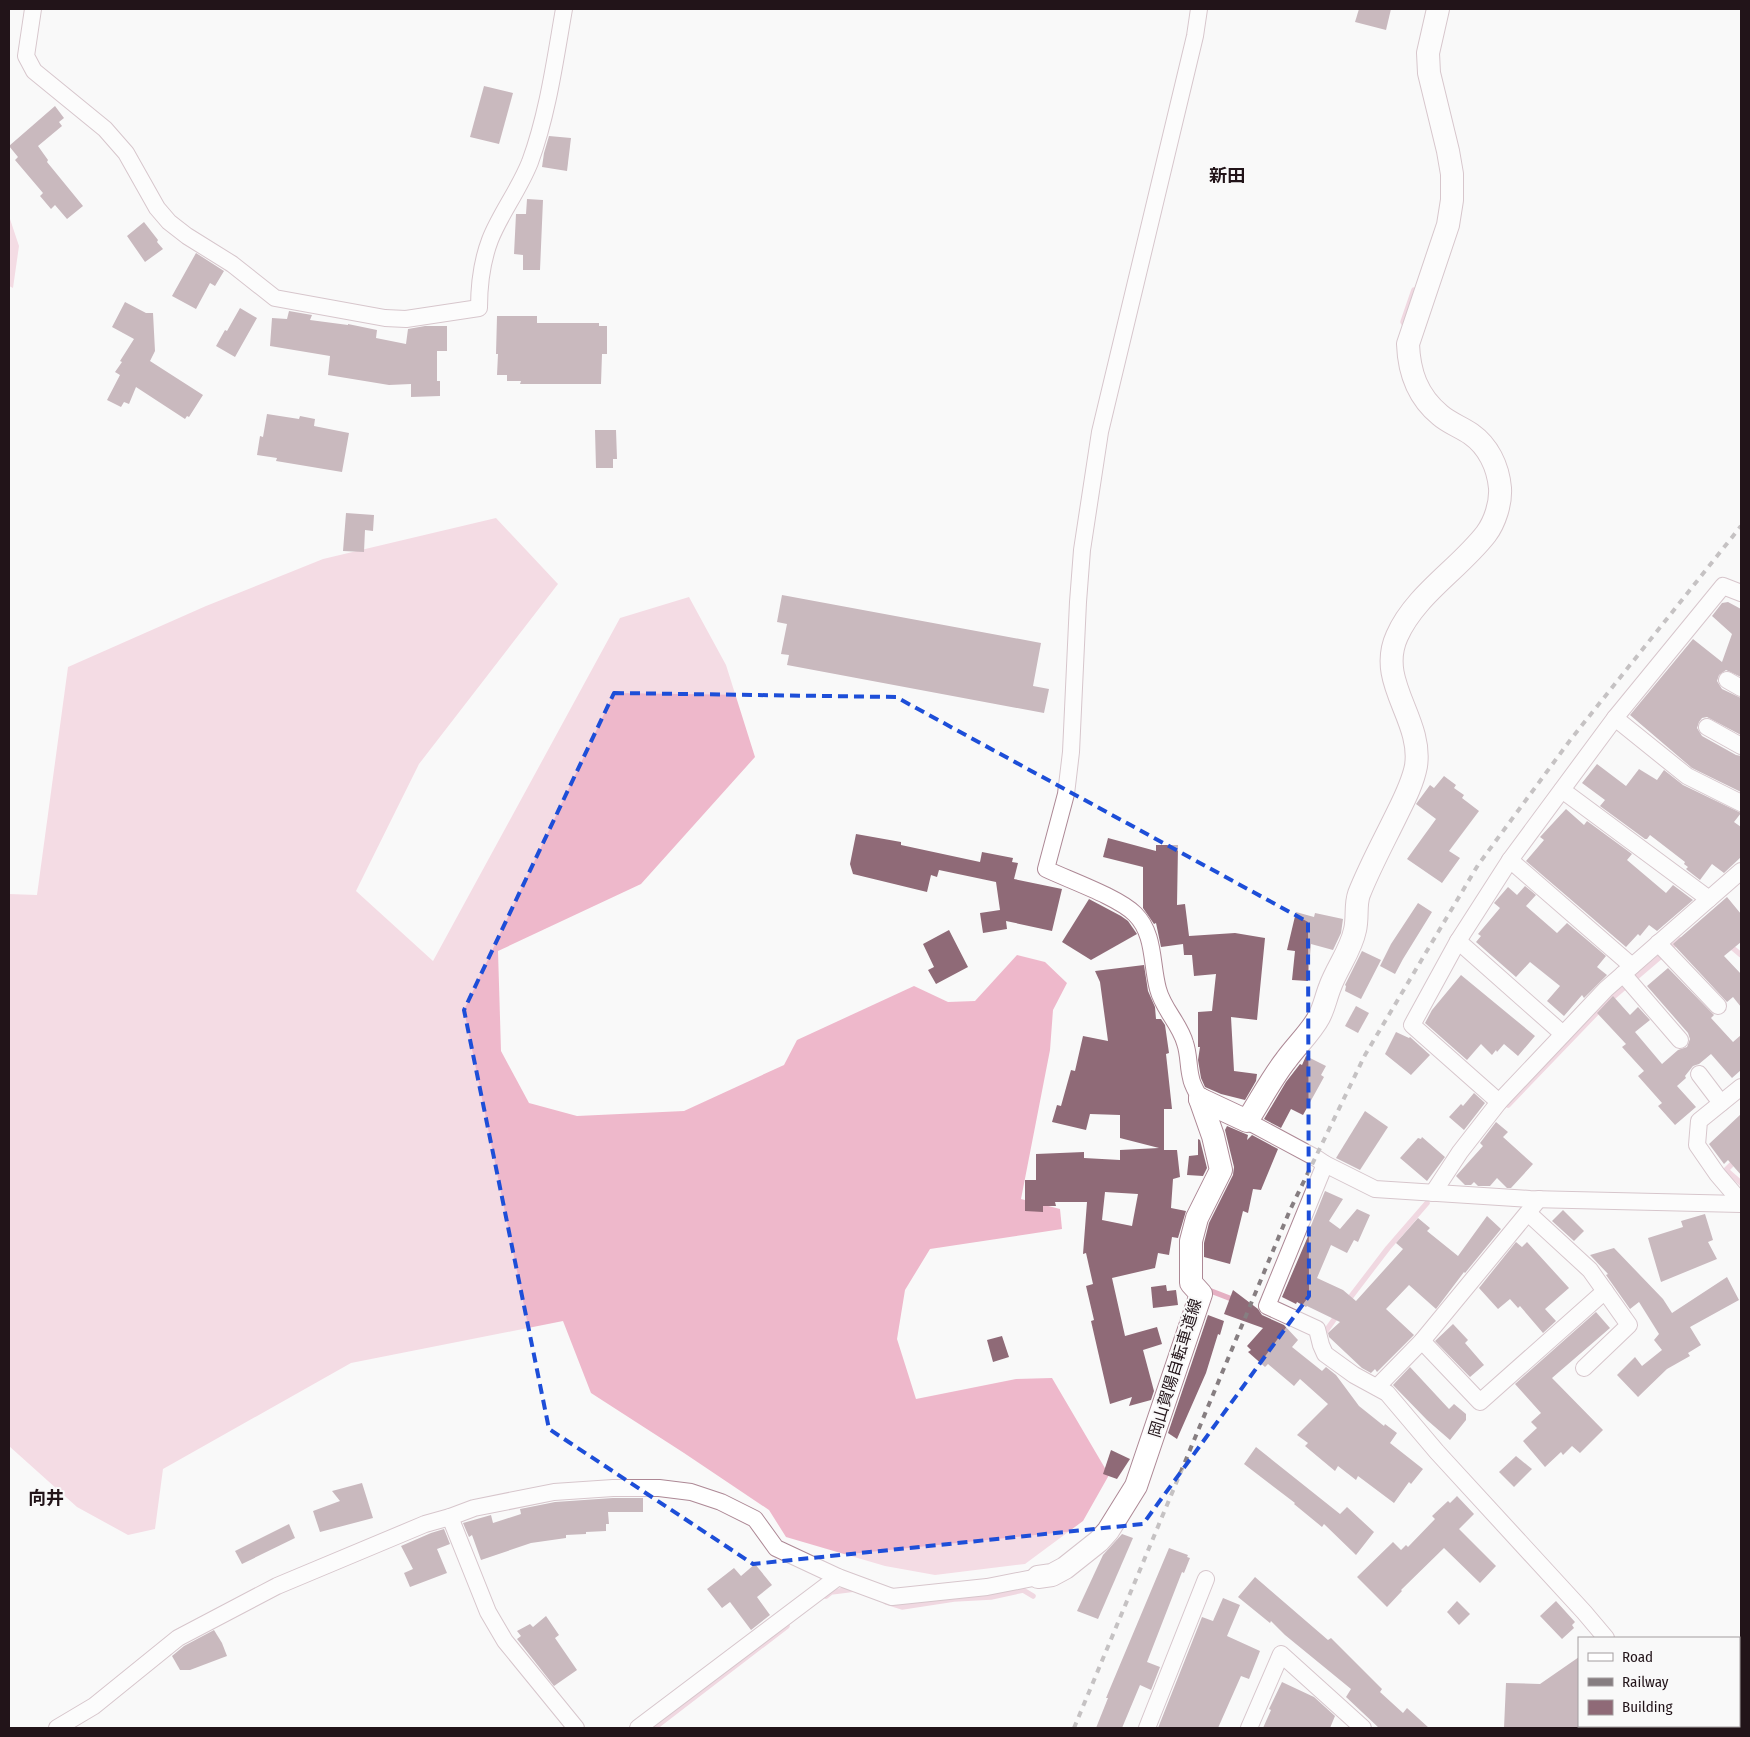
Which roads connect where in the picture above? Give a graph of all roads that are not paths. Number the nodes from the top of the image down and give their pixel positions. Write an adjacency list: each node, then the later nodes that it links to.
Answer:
1 (33, 9): 2 (street)
2 (564, 9)
3 (1199, 9): 22 (street)
4 (1438, 9): 25 (main road)
5 (1741, 592): 6 (street)
6 (1615, 718): 9 (street); 10 (street)
7 (1707, 727): 8 (street)
8 (1741, 746)
9 (1562, 790): 11 (street); 13 (street)
10 (1741, 803)
11 (1510, 860): 14 (street); 16 (street)
12 (1741, 871): 13 (street)
13 (1709, 899): 15 (street)
14 (1458, 941): 18 (street); 23 (street)
15 (1664, 949): 16 (street); 17 (street)
16 (1629, 976): 18 (street); 19 (street)
17 (1718, 1006)
18 (1562, 1034): 23 (street)
19 (1680, 1040)
20 (1699, 1074): 24 (street)
21 (1741, 1087): 24 (street)
22 (1200, 1099): 25 (main road); 37 (main road, 岡山賀陽自転車道線)
23 (1499, 1102): 27 (street)
24 (1721, 1103): 29 (street)
25 (1248, 1121): 26 (street)
26 (1325, 1164): 27 (street); 34 (street)
27 (1433, 1193): 28 (street)
28 (1539, 1200): 29 (street); 30 (street)
29 (1741, 1203)
30 (1528, 1213): 31 (street); 32 (street)
31 (1605, 1291): 32 (street); 33 (street)
32 (1422, 1340): 34 (street)
33 (1584, 1368)
34 (1379, 1384): 39 (street)
35 (450, 1517): 36 (street); 41 (street); 42 (street)
36 (838, 1577): 37 (street); 43 (street)
37 (1038, 1578)
38 (1206, 1580): 44 (street)
39 (1605, 1637)
40 (1356, 1725): 45 (street)
41 (58, 1728)
42 (576, 1728)
43 (638, 1728)
44 (1147, 1728)
45 (1249, 1728)

